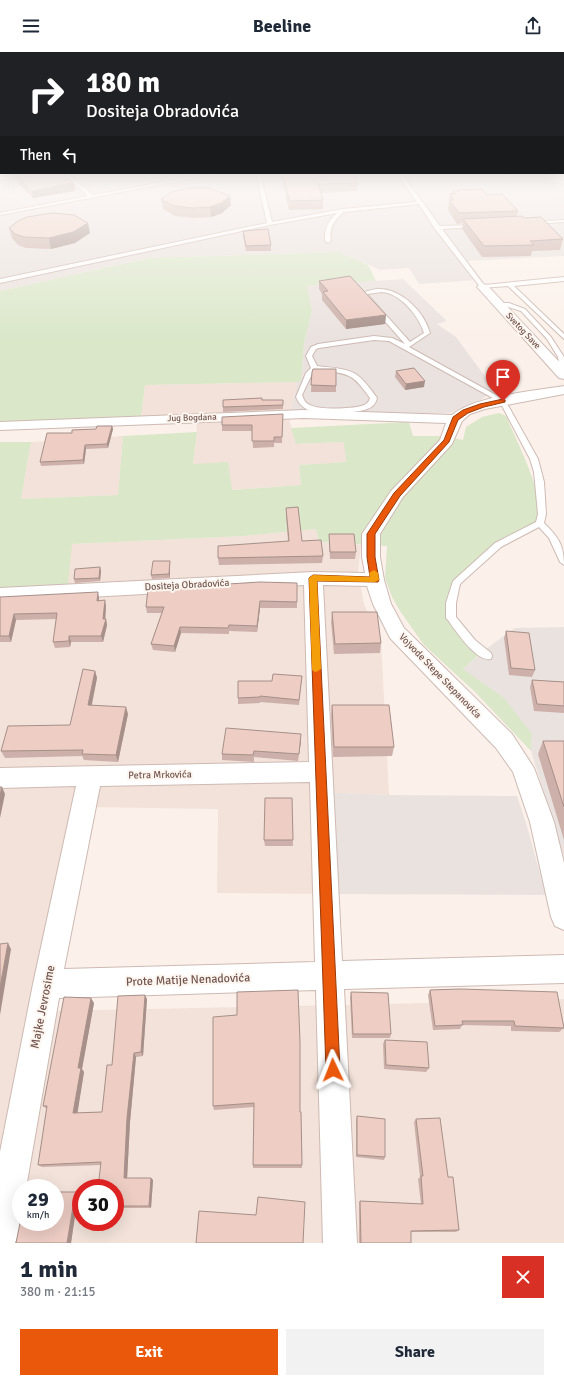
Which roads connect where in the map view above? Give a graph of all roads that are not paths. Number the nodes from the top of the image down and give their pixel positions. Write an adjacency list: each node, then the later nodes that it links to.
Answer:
1 (437, 228): 8 (lane)
2 (248, 229): 6 (lane)
3 (328, 229): 4 (lane)
4 (328, 241)
5 (564, 279): 7 (lane)
6 (0, 281)
7 (510, 285): 8 (lane); 10 (lane)
8 (483, 287): 9 (street, Svetog Save)
9 (498, 304): 13 (lane); 15 (street, Svetog Save)
10 (564, 337)
11 (407, 346): 11 (lane); 14 (lane); 17 (lane)
12 (564, 350): 13 (lane)
13 (561, 357): 15 (lane)
14 (315, 368): 14 (lane)
15 (564, 374)
16 (564, 390): 17 (street)
17 (503, 401): 18 (street); 20 (lane)
18 (455, 419): 19 (street, Jug Bogdana); 23 (street, Vojvode Stepe Stepanovića)
19 (0, 426)
20 (540, 523): 21 (lane); 25 (lane)
21 (564, 562)
22 (313, 578): 23 (street, Dositeja Obradovića); 24 (street, Dositeja Obradovića); 26 (street)
23 (375, 580): 29 (street, Vojvode Stepe Stepanovića)
24 (0, 595)
25 (487, 656)
26 (321, 772): 27 (street, Petra Mrkovića); 31 (street)
27 (90, 777): 28 (street, Petra Mrkovića); 32 (street, Majke Jevrosime)
28 (0, 778)
29 (564, 917)
30 (564, 969): 31 (street, Prote Matije Nenadovića)
31 (329, 976): 32 (street, Prote Matije Nenadovića); 34 (street)
32 (47, 984): 33 (street, Majke Jevrosime)
33 (0, 1239)
34 (340, 1243)

